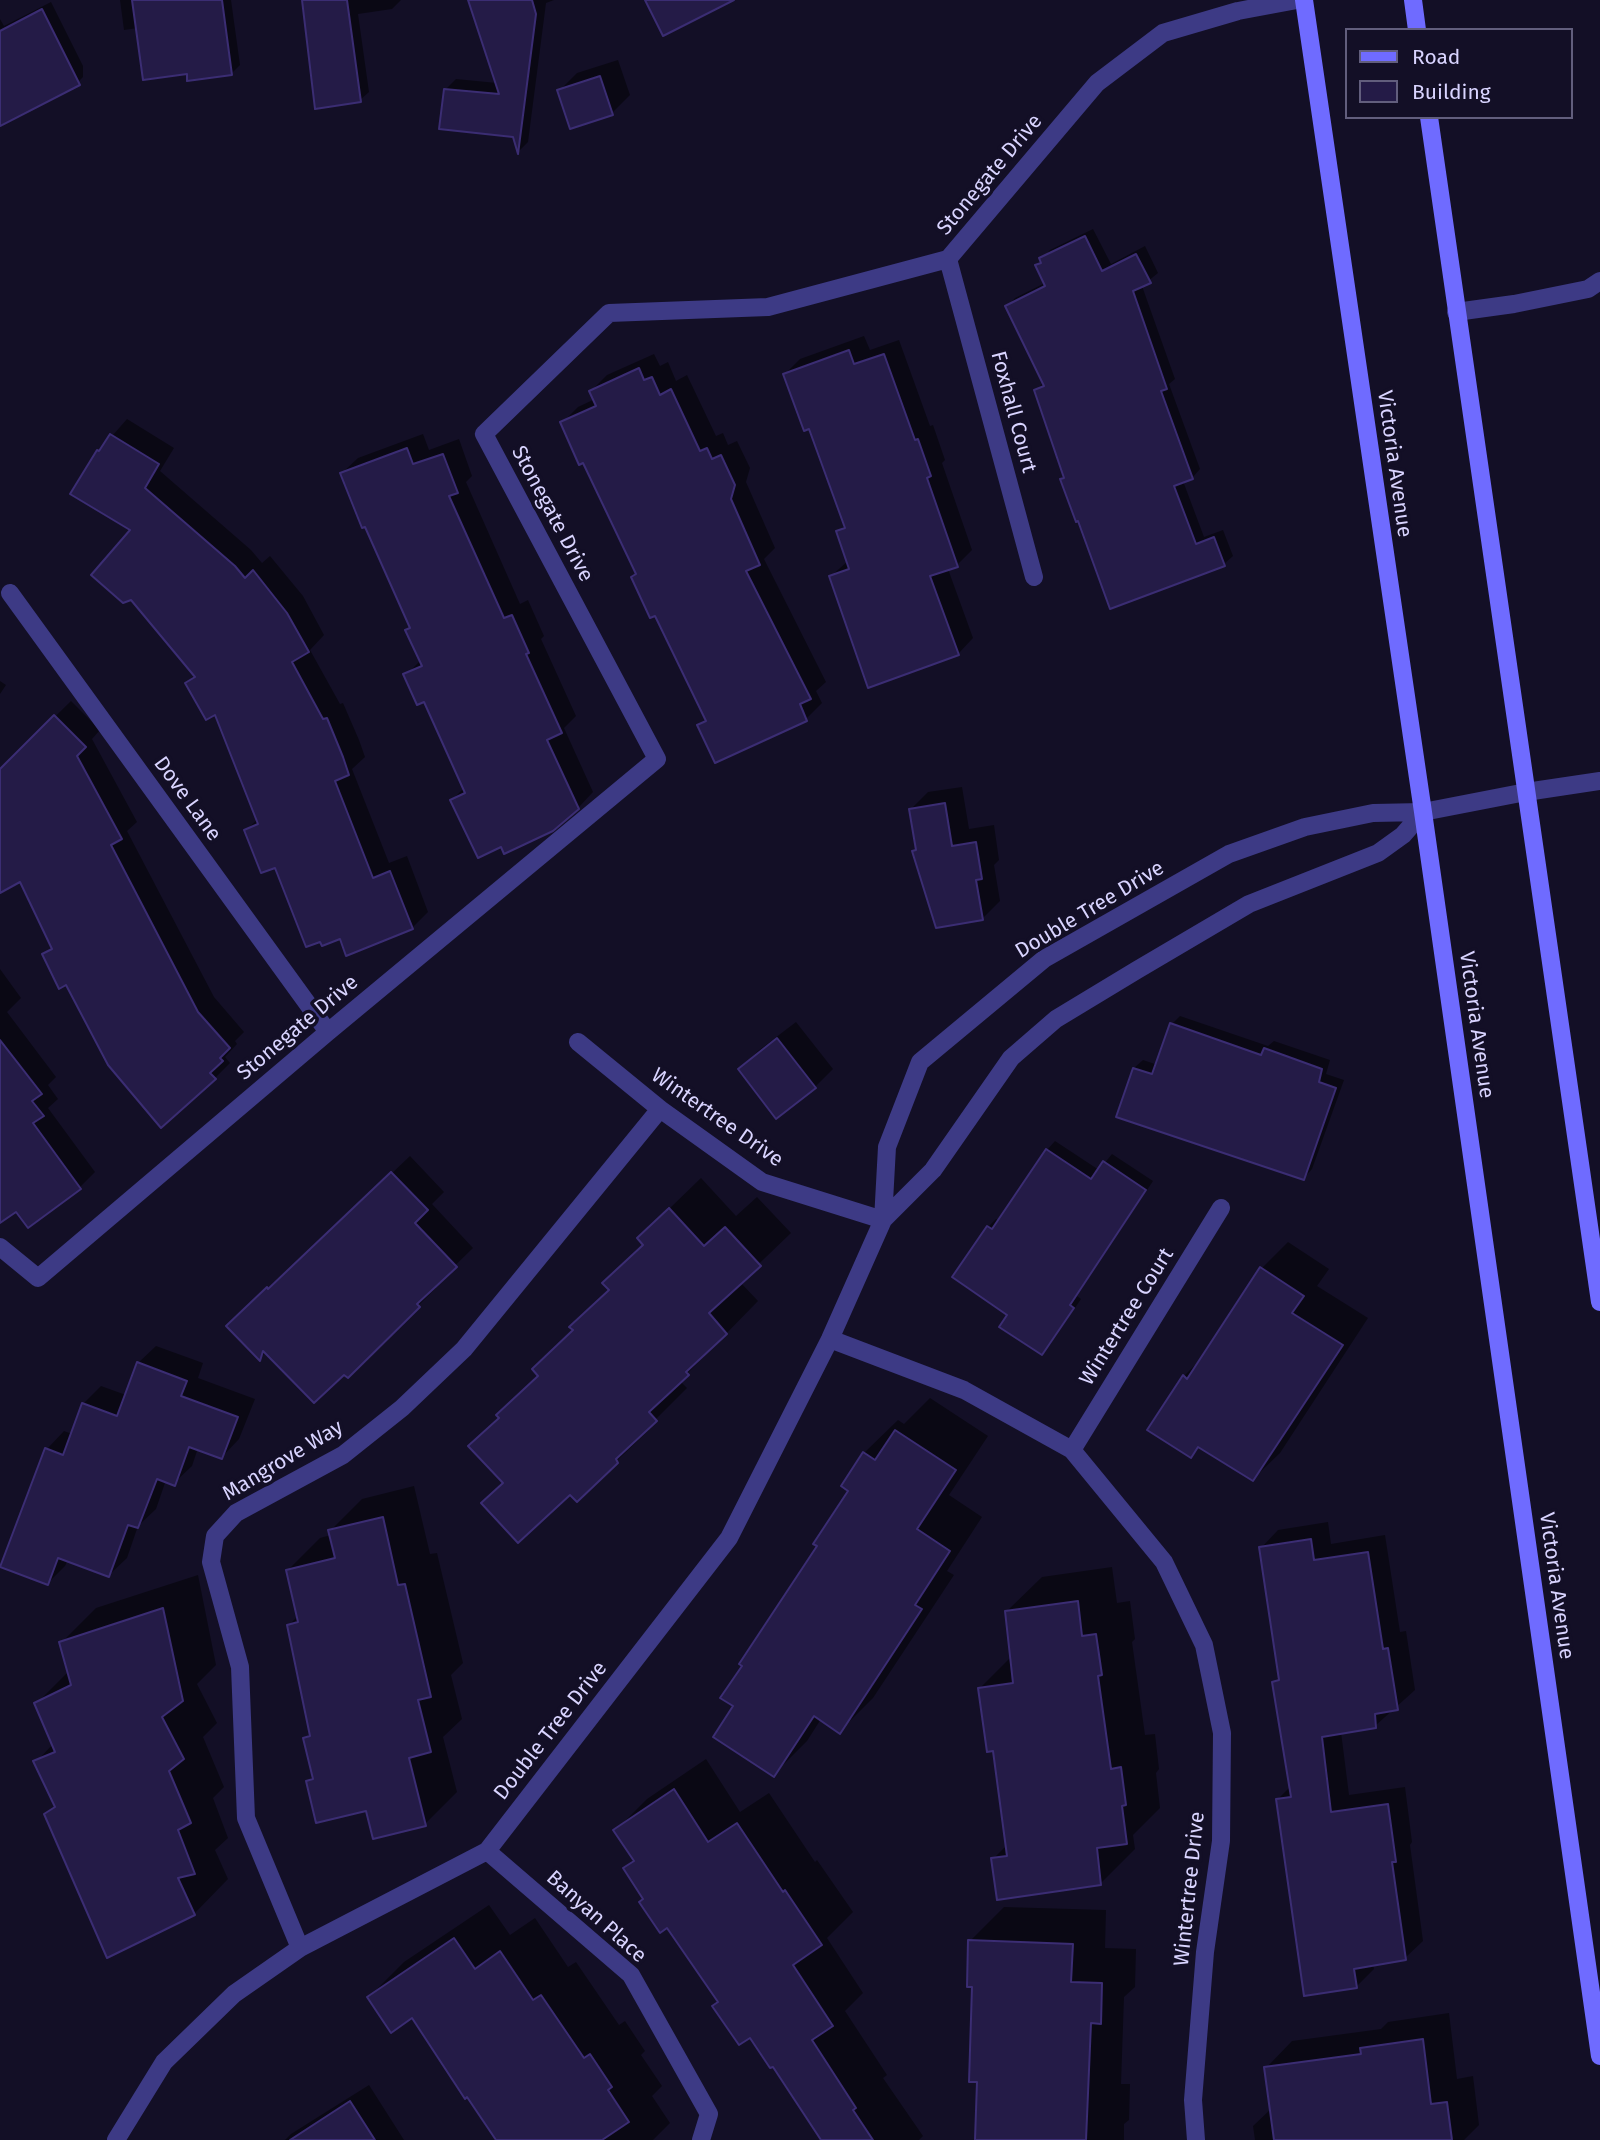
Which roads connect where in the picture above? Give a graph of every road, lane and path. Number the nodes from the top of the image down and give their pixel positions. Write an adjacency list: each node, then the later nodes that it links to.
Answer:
1 (1297, 0): 6 (street, Stonegate Drive)
2 (1304, 0): 13 (main road, Victoria Avenue)
3 (1413, 0): 4 (main road)
4 (1417, 28)
5 (1429, 119): 8 (main road)
6 (948, 259): 9 (street, Foxhall Court); 14 (street, Stonegate Drive)
7 (1600, 281): 8 (street)
8 (1456, 312): 12 (main road)
9 (1034, 577)
10 (10, 593): 14 (street, Dove Lane)
11 (1600, 780): 12 (street, Double Tree Drive)
12 (1526, 792): 13 (street, Double Tree Drive); 20 (main road)
13 (1423, 812): 18 (street, Double Tree Drive); 18 (street, Double Tree Drive); 25 (main road, Victoria Avenue)
14 (328, 1032): 19 (street, Stonegate Drive)
15 (578, 1042): 16 (street, Wintertree Drive)
16 (660, 1109): 18 (street, Wintertree Drive); 24 (street, Mangrove Way)
17 (1222, 1208): 22 (street, Wintertree Court)
18 (883, 1220): 21 (street, Double Tree Drive)
19 (0, 1247)
20 (1600, 1303)
21 (830, 1339): 22 (street, Wintertree Drive); 23 (street, Double Tree Drive)
22 (1072, 1450): 28 (street, Wintertree Drive)
23 (487, 1852): 24 (street, Double Tree Drive); 27 (street, Banyan Place)
24 (300, 1948): 26 (street, Double Tree Drive)
25 (1600, 2056)
26 (116, 2140)
27 (701, 2140)
28 (1196, 2140)

